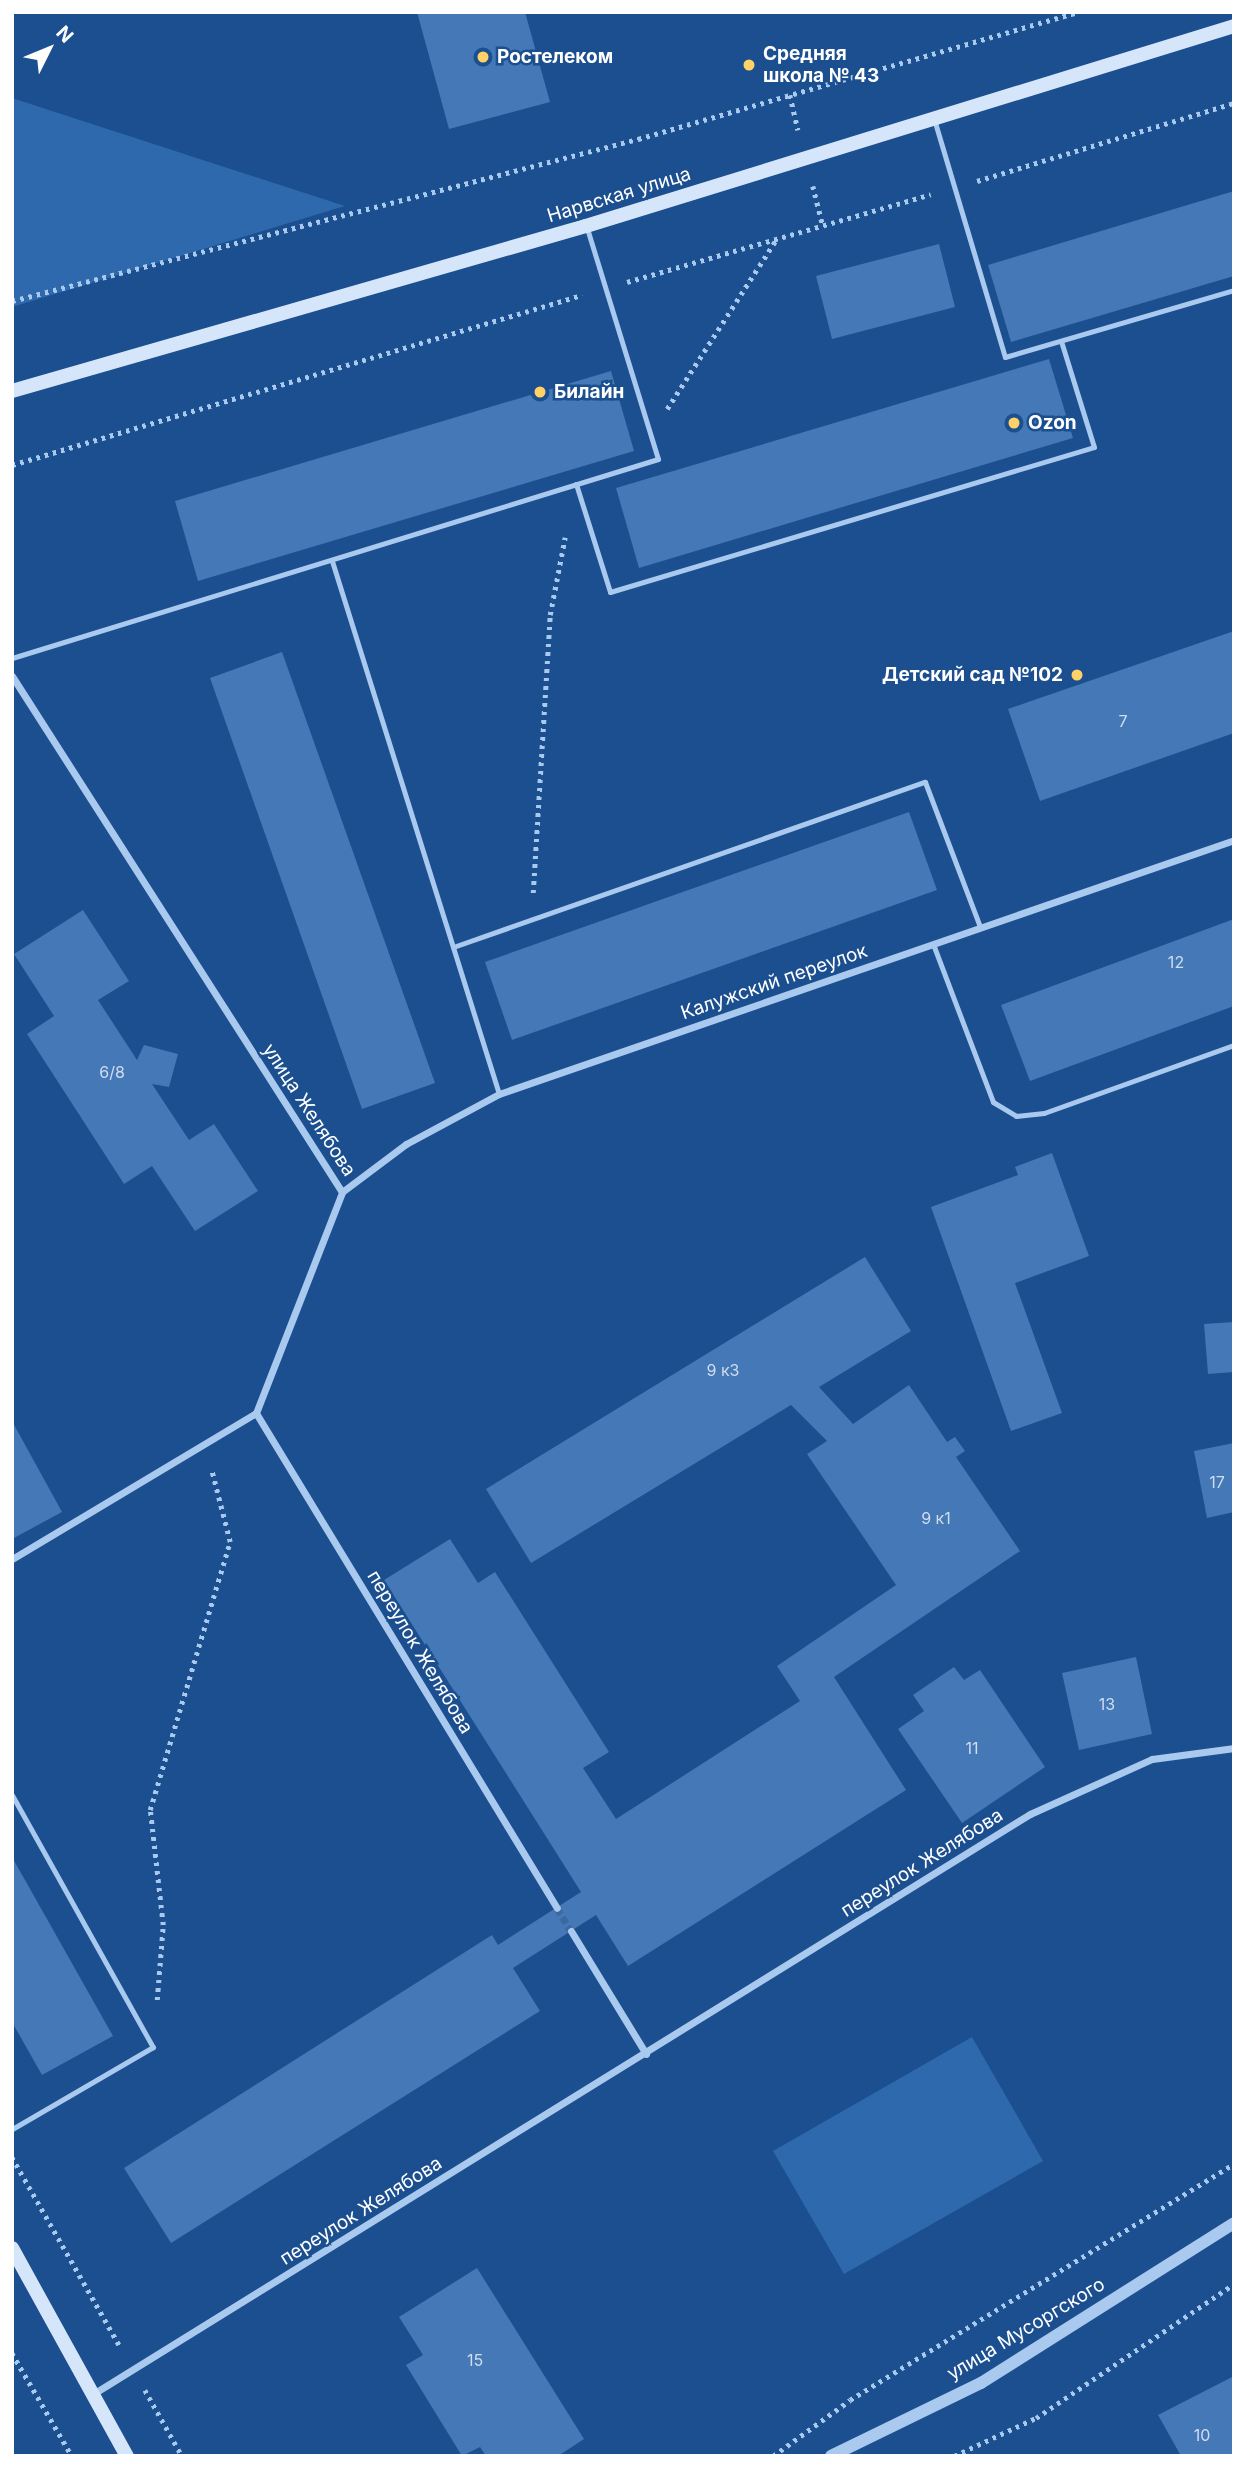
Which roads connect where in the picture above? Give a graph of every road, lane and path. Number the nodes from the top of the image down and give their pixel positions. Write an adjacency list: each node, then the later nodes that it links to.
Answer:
1 (1077, 12): 7 (path)
2 (1234, 26): 3 (main road, Нарвская улица)
3 (934, 119): 4 (main road, Нарвская улица); 8 (lane)
4 (586, 226): 9 (main road, Нарвская улица); 10 (lane)
5 (777, 239): 10 (path)
6 (1234, 290): 8 (lane)
7 (12, 301)
8 (1062, 341): 11 (lane)
9 (12, 391)
10 (651, 435): 11 (lane)
11 (576, 484): 12 (lane); 16 (path)
12 (332, 561): 13 (lane); 19 (lane)
13 (12, 658)
14 (12, 676): 22 (street, улица Желябова)
15 (1234, 840): 17 (street, Калужский переулок)
16 (531, 919): 17 (lane); 19 (lane)
17 (980, 927): 18 (street, Калужский переулок)
18 (933, 944): 20 (lane); 21 (street, Калужский переулок)
19 (456, 946): 21 (lane)
20 (1234, 1045)
21 (499, 1094): 22 (street, Калужский переулок)
22 (342, 1192): 23 (street, улица Желябова)
23 (256, 1413): 24 (street); 28 (street, переулок Желябова)
24 (205, 1445): 25 (street); 30 (path)
25 (12, 1559)
26 (1234, 1748): 31 (street, переулок Желябова)
27 (12, 1795): 30 (lane)
28 (557, 1908)
29 (571, 1931): 31 (street)
30 (153, 2046): 32 (lane)
31 (646, 2054): 39 (street, переулок Желябова)
32 (12, 2129)
33 (12, 2157): 39 (path)
34 (1234, 2164): 44 (path)
35 (1234, 2223): 45 (street, улица Мусоргского)
36 (12, 2248): 40 (main road)
37 (1234, 2284): 46 (path)
38 (12, 2353): 41 (path)
39 (133, 2369): 40 (street, переулок Желябова); 43 (path)
40 (93, 2394): 42 (main road)
41 (72, 2456)
42 (127, 2456)
43 (182, 2456)
44 (773, 2456)
45 (831, 2456)
46 (954, 2456)

